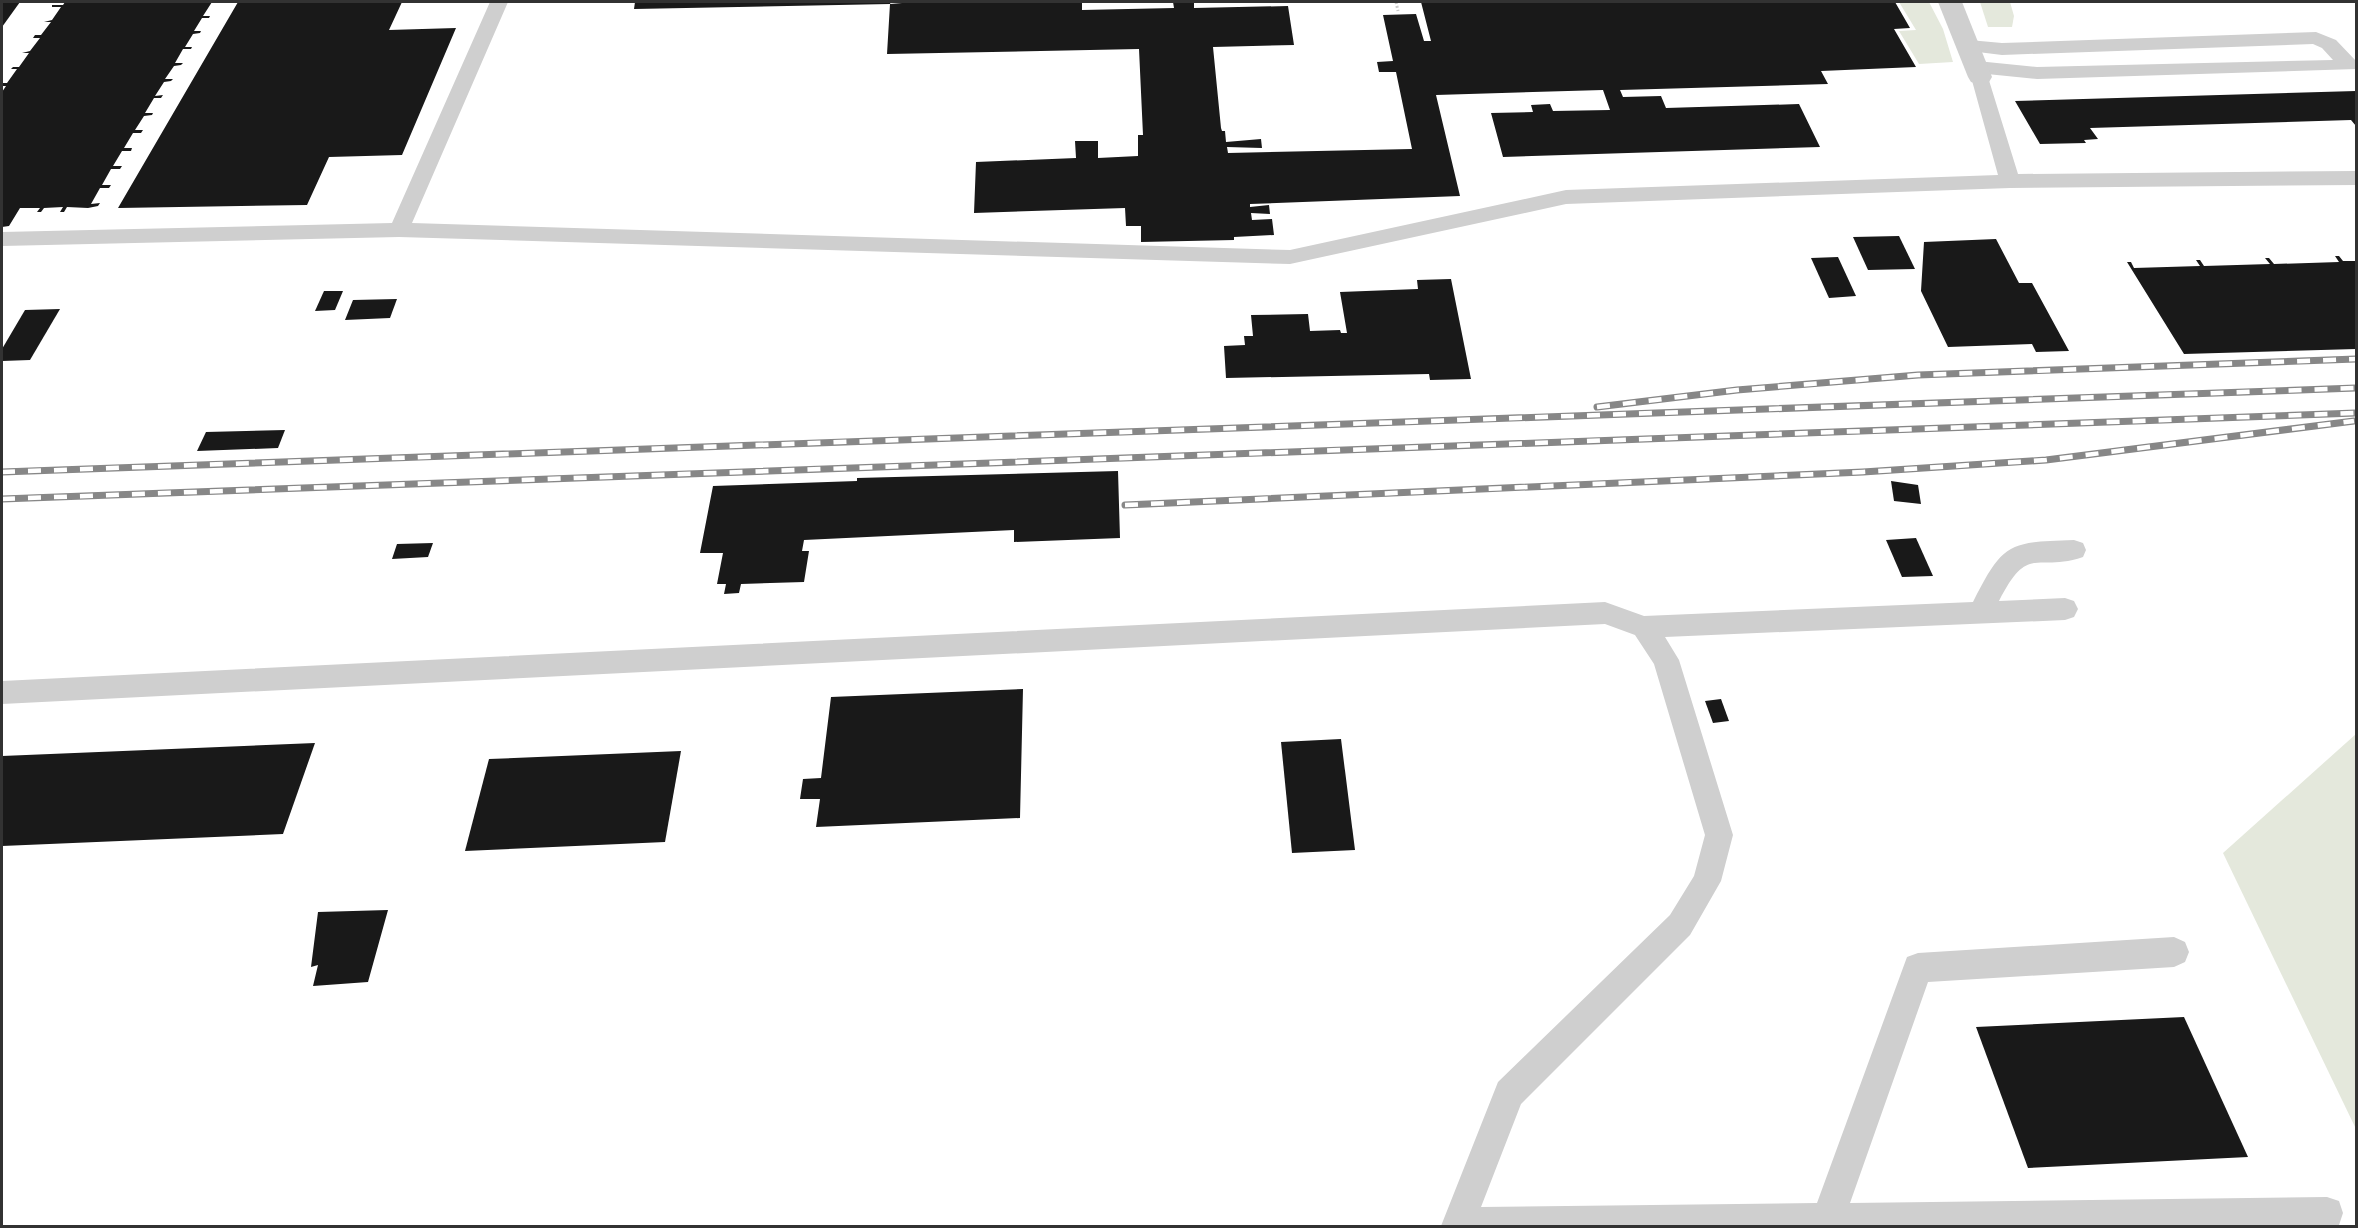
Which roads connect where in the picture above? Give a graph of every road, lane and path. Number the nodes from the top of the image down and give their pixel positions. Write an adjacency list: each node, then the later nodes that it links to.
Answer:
1 (499, 2): 8 (lane)
2 (1396, 2): 4 (path)
3 (1950, 2): 5 (street)
4 (1398, 11)
5 (1975, 63): 5 (lane); 7 (lane)
6 (2356, 178): 7 (lane)
7 (2010, 181): 8 (lane)
8 (399, 230): 9 (lane)
9 (2, 239)
10 (2074, 550): 12 (lane)
11 (2065, 609): 12 (lane)
12 (1980, 612): 13 (lane)
13 (1644, 627): 14 (lane); 18 (lane)
14 (2, 693)
15 (2174, 952): 17 (lane)
16 (2327, 1213): 17 (lane)
17 (1828, 1219): 18 (lane)
18 (1458, 1225)

